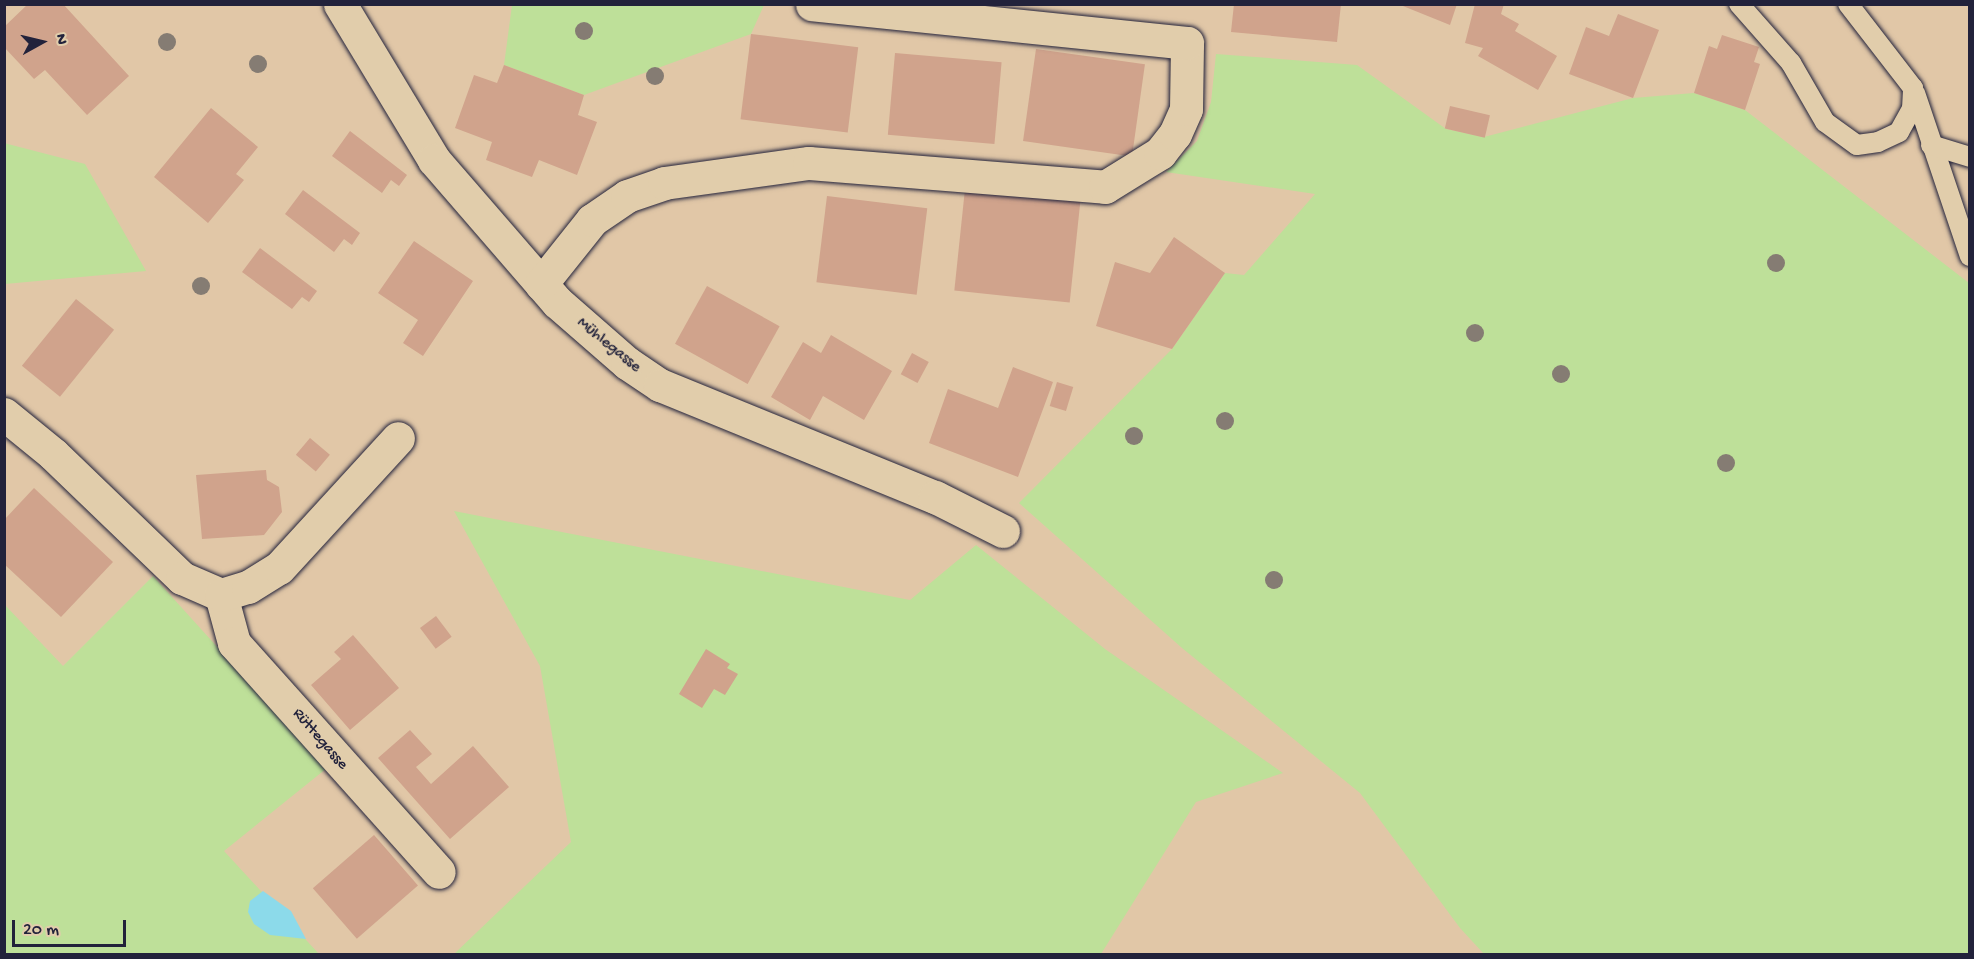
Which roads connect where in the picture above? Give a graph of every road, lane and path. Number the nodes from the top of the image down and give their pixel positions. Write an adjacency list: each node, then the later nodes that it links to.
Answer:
1 (340, 4): 9 (street, Mühlegasse)
2 (812, 4): 9 (street)
3 (1738, 4): 5 (lane)
4 (1848, 4): 5 (lane)
5 (1913, 88): 6 (lane)
6 (1931, 145): 7 (lane); 8 (lane)
7 (1970, 157)
8 (1970, 256)
9 (542, 284): 12 (street, Mühlegasse)
10 (4, 414): 13 (street)
11 (398, 438): 13 (street)
12 (1003, 531)
13 (221, 595): 14 (street, Rüttegasse)
14 (439, 872)

